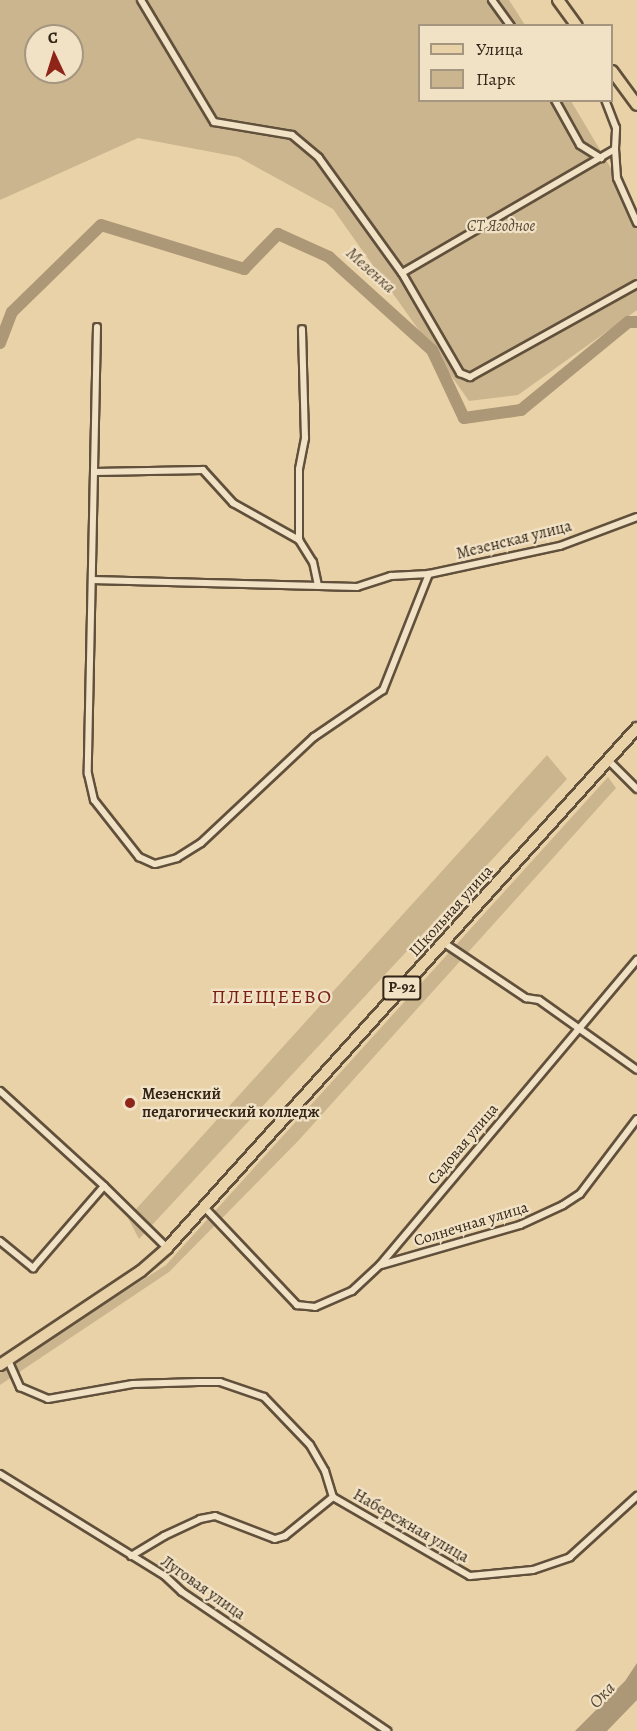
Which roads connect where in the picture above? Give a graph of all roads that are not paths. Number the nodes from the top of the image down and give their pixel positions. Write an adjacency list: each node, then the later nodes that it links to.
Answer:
1 (141, 0): 13 (street)
2 (492, 0): 4 (street)
3 (558, 0): 5 (main road)
4 (510, 24)
5 (576, 24)
6 (613, 72): 9 (main road)
7 (556, 102): 11 (street)
8 (606, 102): 10 (street)
9 (637, 105)
10 (615, 149): 11 (street); 12 (street)
11 (601, 158): 13 (street)
12 (637, 223)
13 (402, 273): 14 (street)
14 (637, 284)
15 (97, 327): 17 (street)
16 (302, 329): 19 (street)
17 (94, 472): 19 (street); 21 (street)
18 (637, 517): 20 (street, Мезенская улица)
19 (299, 540): 22 (street)
20 (429, 574): 21 (street); 22 (street, Мезенская улица)
21 (92, 580): 22 (street, Мезенская улица)
22 (318, 585)
23 (637, 728): 24 (main road, Школьная улица / Р-92)
24 (608, 760): 25 (street); 26 (main road, Школьная улица / Р-92)
25 (637, 789)
26 (444, 943): 28 (street); 33 (main road, Школьная улица / Р-92)
27 (637, 960): 28 (street, Садовая улица)
28 (577, 1028): 29 (street); 36 (street, Садовая улица)
29 (637, 1070)
30 (0, 1091): 32 (street)
31 (637, 1119): 36 (street, Солнечная улица)
32 (104, 1186): 34 (street); 35 (street)
33 (205, 1208): 35 (main road, Школьная улица / Р-92); 36 (street, Садовая улица)
34 (0, 1240)
35 (167, 1248): 37 (main road, Р-92)
36 (380, 1265)
37 (4, 1363): 40 (street, Набережная улица)
38 (0, 1474): 41 (street, Луговая улица)
39 (637, 1496): 40 (street, Набережная улица)
40 (333, 1497): 41 (street)
41 (131, 1557): 42 (street, Луговая улица)
42 (387, 1731)

